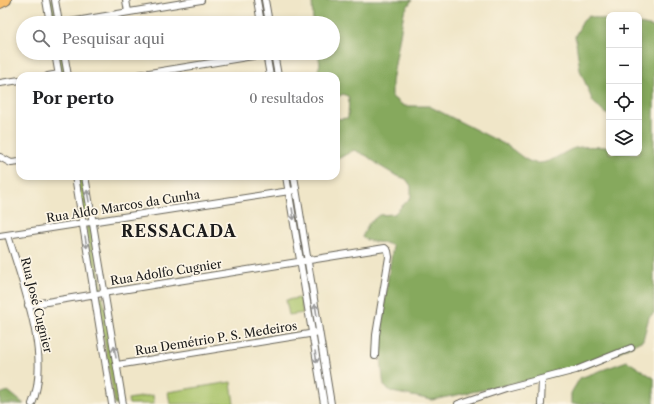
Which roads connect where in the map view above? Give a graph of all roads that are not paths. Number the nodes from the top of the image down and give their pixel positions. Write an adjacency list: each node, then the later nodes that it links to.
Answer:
1 (6, 0): 9 (main road)
2 (46, 0): 11 (street)
3 (55, 0): 12 (street)
4 (126, 0): 10 (street)
5 (201, 0): 8 (street)
6 (257, 0): 14 (street)
7 (265, 0): 15 (street)
8 (192, 1): 10 (street)
9 (0, 3)
10 (128, 12): 13 (street)
11 (49, 16)
12 (58, 16)
13 (105, 16)
14 (260, 16)
15 (268, 16)
16 (56, 60): 21 (street)
17 (65, 60): 22 (street)
18 (228, 60): 23 (street)
19 (270, 60): 24 (street)
20 (272, 60): 25 (street)
21 (58, 72)
22 (67, 72)
23 (155, 72)
24 (270, 72)
25 (277, 72)
26 (16, 81): 27 (street)
27 (0, 84)
28 (0, 157): 29 (street)
29 (16, 162)
30 (76, 180): 37 (street)
31 (86, 180): 36 (street, one-way to 31)
32 (287, 180): 35 (street)
33 (295, 180): 34 (street)
34 (296, 190): 35 (street, Rua Aldo Marcos da Cunha); 40 (street)
35 (289, 191): 36 (street, Rua Aldo Marcos da Cunha); 41 (street, one-way to 41)
36 (93, 222): 37 (street, Rua Aldo Marcos da Cunha); 42 (street)
37 (83, 223): 38 (street, Rua Aldo Marcos da Cunha); 43 (street, one-way to 43)
38 (8, 235): 39 (street, Rua Aldo Marcos da Cunha); 44 (street, Rua José Cugnier)
39 (0, 236)
40 (307, 260): 41 (street, Rua Adolfo Cugnier); 45 (street, one-way to 40); 48 (street, Rua Adolfo Cugnier)
41 (300, 261): 42 (street, Rua Adolfo Cugnier); 46 (street)
42 (105, 293): 43 (street, Rua Adolfo Cugnier); 49 (street, one-way to 42)
43 (94, 294): 44 (street, Rua Adolfo Cugnier); 52 (street)
44 (28, 305): 51 (street, Rua José Cugnier)
45 (319, 332): 46 (street, Rua Demétrio P. S. Medeiros); 54 (street)
46 (312, 334): 49 (street, Rua Demétrio P. S. Medeiros); 54 (street, one-way to 54)
47 (632, 348): 50 (street)
48 (374, 356)
49 (117, 365): 53 (street)
50 (542, 380): 55 (street); 56 (street)
51 (32, 404)
52 (112, 404)
53 (124, 404)
54 (327, 404)
55 (458, 404)
56 (541, 404)

